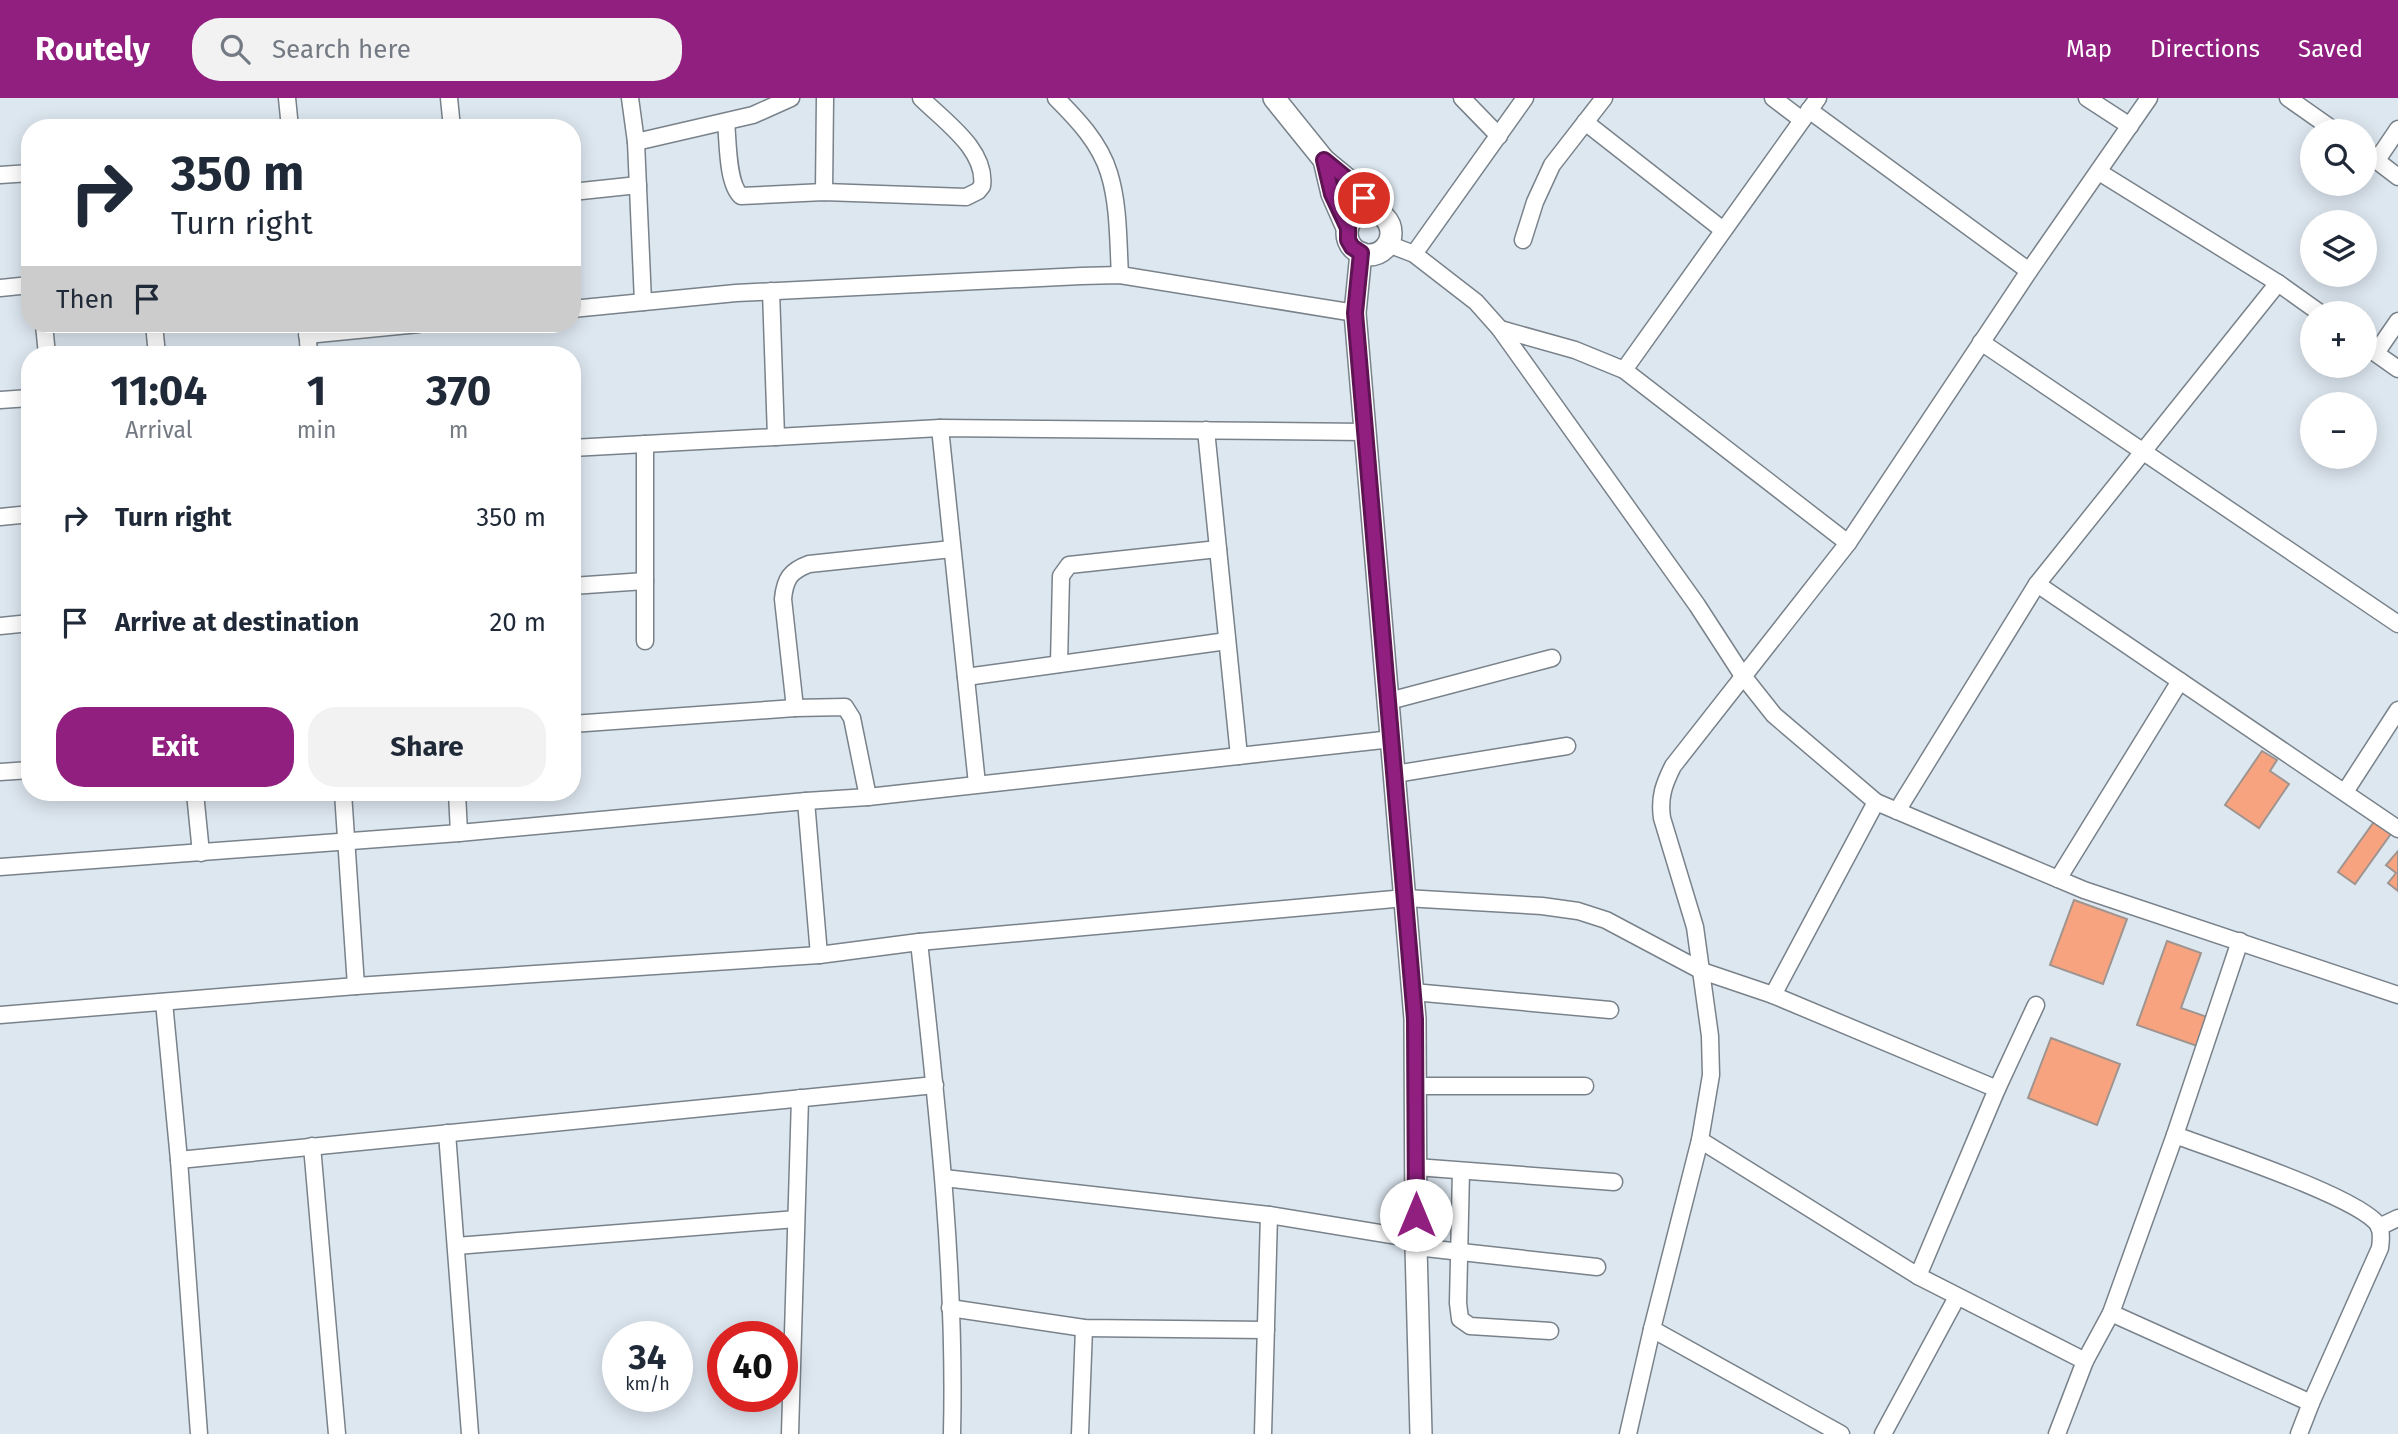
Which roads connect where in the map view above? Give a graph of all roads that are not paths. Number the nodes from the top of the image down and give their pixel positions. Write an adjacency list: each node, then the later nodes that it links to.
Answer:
1 (287, 98): 17 (street)
2 (449, 98): 18 (street)
3 (630, 98): 25 (street)
4 (791, 98): 20 (street)
5 (825, 98): 35 (street)
6 (921, 98): 35 (street)
7 (1056, 98): 44 (street)
8 (1274, 98): 27 (street)
9 (1462, 98): 24 (street)
10 (1525, 98): 24 (street)
11 (1604, 98): 21 (street)
12 (1773, 98): 16 (street)
13 (2087, 98): 22 (street)
14 (2149, 98): 22 (street)
15 (2288, 98): 19 (street)
16 (1810, 109): 38 (street); 43 (street)
17 (289, 119)
18 (451, 119)
19 (2318, 119)
20 (726, 122): 25 (street); 35 (street)
21 (1585, 122): 38 (street); 39 (street)
22 (2130, 126): 29 (street)
23 (2398, 129): 26 (street)
24 (1499, 136): 42 (street)
25 (636, 142): 33 (street)
26 (2377, 150)
27 (1324, 160): 36 (street); 37 (street)
28 (2377, 161): 32 (street)
29 (2099, 172): 43 (street); 45 (street)
30 (21, 174): 31 (street)
31 (0, 175)
32 (2398, 177)
33 (638, 185): 34 (street); 50 (street)
34 (581, 191)
35 (824, 192)
36 (1377, 212): 37 (street); 40 (street)
37 (1348, 228): 41 (street)
38 (1723, 230): 59 (street)
39 (1523, 240)
40 (1388, 244): 41 (street); 42 (street)
41 (1361, 253): 52 (street)
42 (1414, 254): 54 (street)
43 (2029, 271): 55 (street)
44 (1120, 275): 48 (street); 52 (street)
45 (2278, 283): 49 (street); 68 (street)
46 (21, 286): 47 (street)
47 (0, 288)
48 (771, 291): 50 (street); 65 (street)
49 (2303, 301)
50 (643, 302): 51 (street)
51 (581, 308)
52 (1355, 313): 64 (street)
53 (2398, 321): 56 (street)
54 (1500, 329): 59 (street); 84 (street)
55 (1981, 342): 68 (street); 71 (street)
56 (2377, 342)
57 (2377, 354): 58 (street)
58 (2398, 369)
59 (1624, 370): 71 (street)
60 (21, 399): 61 (street)
61 (0, 400)
62 (940, 428): 63 (street); 65 (street); 72 (street)
63 (1206, 430): 64 (street); 73 (street)
64 (1366, 432): 87 (street)
65 (776, 437): 66 (street)
66 (645, 444): 67 (street); 74 (street)
67 (581, 448)
68 (2143, 452): 75 (street); 78 (street)
69 (21, 515): 70 (street)
70 (0, 517)
71 (1847, 543): 84 (street)
72 (952, 549): 85 (street); 88 (street)
73 (1218, 549): 81 (street); 83 (street)
74 (645, 581): 76 (street); 80 (street)
75 (2037, 584): 86 (street); 105 (street)
76 (581, 585)
77 (21, 624): 79 (street)
78 (2398, 624)
79 (0, 626)
80 (645, 641)
81 (1227, 641): 83 (street); 93 (street)
82 (1552, 658): 87 (street)
83 (1059, 664): 85 (street)
84 (1743, 676): 104 (street); 116 (street)
85 (966, 677): 97 (street)
86 (2180, 681): 98 (street); 111 (street)
87 (1389, 701): 91 (street)
88 (795, 708): 90 (street); 99 (street)
89 (2398, 710): 98 (street)
90 (581, 723)
91 (1392, 739): 93 (street); 96 (street)
92 (1567, 746): 96 (street)
93 (1239, 756): 97 (street)
94 (21, 771): 95 (street)
95 (0, 772)
96 (1395, 774): 112 (street)
97 (977, 784): 99 (street)
98 (2345, 792): 106 (street)
99 (868, 797): 103 (street)
100 (196, 801): 109 (street)
101 (344, 801): 108 (street)
102 (457, 801): 107 (street)
103 (806, 801): 107 (street); 115 (street)
104 (1875, 802): 105 (street); 119 (street)
105 (1897, 811): 111 (street)
106 (2398, 829)
107 (459, 833): 108 (street)
108 (347, 842): 109 (street); 117 (street)
109 (201, 853): 110 (street)
110 (0, 867)
111 (2058, 878): 113 (street)
112 (1405, 898): 114 (street); 116 (street); 118 (street)
113 (2240, 941): 120 (street); 131 (street)
114 (919, 942): 115 (street); 125 (street)
115 (819, 955): 117 (street)
116 (1702, 971): 119 (street); 132 (street)
117 (356, 986): 121 (street)
118 (1413, 992): 123 (street); 126 (street)
119 (1773, 995): 128 (street)
120 (2398, 995)
121 (164, 1002): 124 (street); 134 (street)
122 (2036, 1005): 128 (street)
123 (1610, 1010)
124 (0, 1016)
125 (935, 1085): 129 (street); 137 (street)
126 (1416, 1086): 127 (street); 135 (street)
127 (1585, 1086)
128 (1997, 1089): 147 (street)
129 (800, 1098): 130 (street); 141 (street)
130 (447, 1133): 133 (street); 144 (street)
131 (2175, 1135): 142 (street); 150 (street)
132 (1700, 1140): 147 (street); 152 (street)
133 (312, 1146): 134 (street); 158 (street)
134 (179, 1160): 157 (street)
135 (1416, 1167): 136 (street); 143 (street)
136 (1461, 1171): 138 (street); 145 (street)
137 (944, 1178): 139 (street); 149 (street)
138 (1614, 1182)
139 (1269, 1215): 143 (street); 153 (street)
140 (2398, 1217): 142 (street)
141 (796, 1219): 144 (street); 160 (street)
142 (2379, 1227): 156 (street)
143 (1416, 1243): 145 (street); 164 (street)
144 (456, 1246): 159 (street)
145 (1459, 1252): 146 (street); 154 (street)
146 (1597, 1267)
147 (1918, 1276): 148 (street)
148 (1957, 1297): 155 (street); 167 (street)
149 (950, 1308): 151 (street); 161 (street)
150 (2111, 1314): 155 (street); 156 (street)
151 (1084, 1328): 153 (street); 162 (street)
152 (1652, 1329): 165 (street); 166 (street)
153 (1266, 1331): 163 (street)
154 (1550, 1331)
155 (2085, 1361): 168 (street)
156 (2311, 1403): 169 (street)
157 (199, 1434)
158 (337, 1434)
159 (470, 1434)
160 (790, 1434)
161 (953, 1434)
162 (1080, 1434)
163 (1263, 1434)
164 (1421, 1434)
165 (1628, 1434)
166 (1841, 1434)
167 (1883, 1434)
168 (2057, 1434)
169 (2299, 1434)

